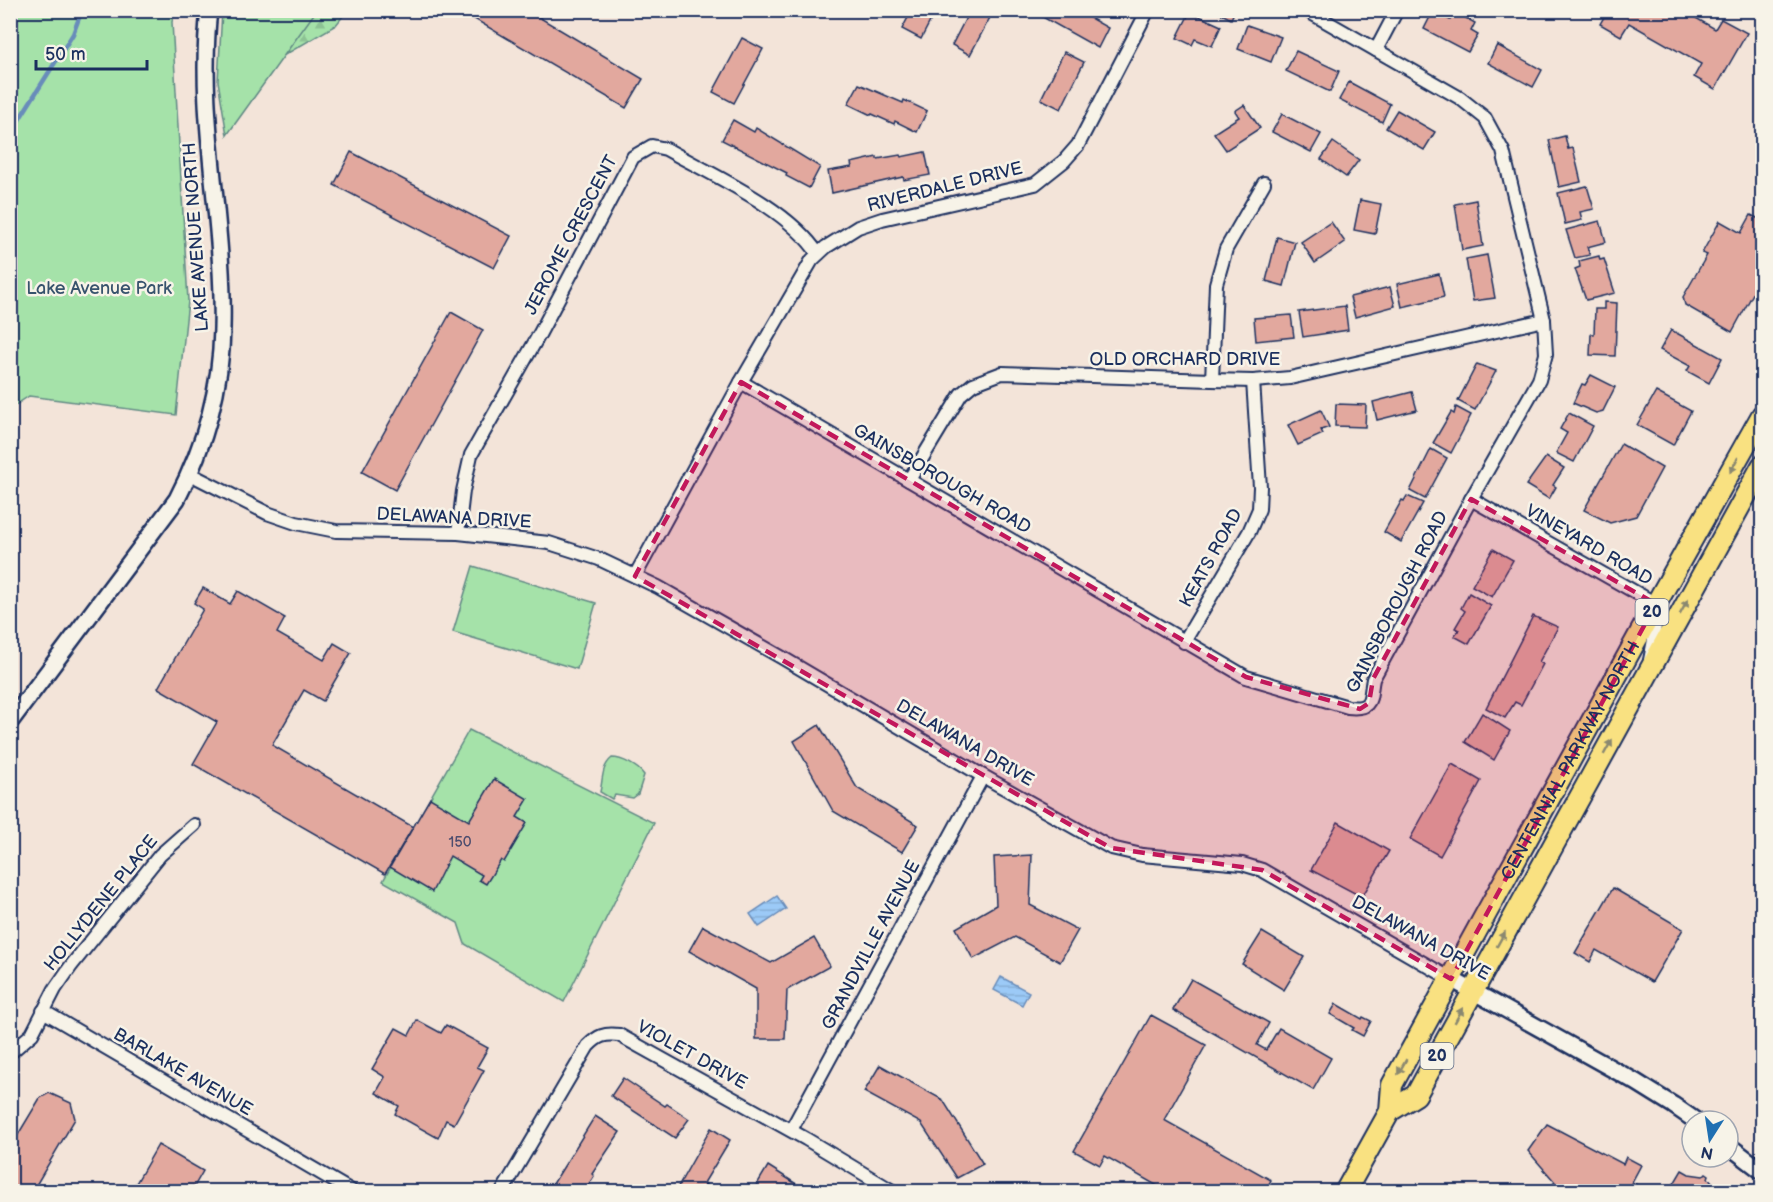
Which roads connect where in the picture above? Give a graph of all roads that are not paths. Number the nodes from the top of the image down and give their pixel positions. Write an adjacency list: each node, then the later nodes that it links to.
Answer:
1 (209, 10): 14 (street, LAKE AVENUE NORTH)
2 (1148, 10): 7 (street, RIVERDALE DRIVE)
3 (1306, 10): 5 (street, GAINSBOROUGH ROAD)
4 (1397, 10): 5 (street)
5 (1376, 50): 8 (street, GAINSBOROUGH ROAD)
6 (1264, 183): 9 (street)
7 (818, 254): 11 (street, RIVERDALE DRIVE); 17 (street, JEROME CRESCENT)
8 (1544, 320): 10 (street, OLD ORCHARD DRIVE); 16 (street, GAINSBOROUGH ROAD)
9 (1212, 380): 10 (street, OLD ORCHARD DRIVE); 15 (street, OLD ORCHARD DRIVE)
10 (1253, 381): 20 (street, KEATS ROAD)
11 (741, 382): 15 (street, GAINSBOROUGH ROAD); 18 (street, RIVERDALE DRIVE)
12 (1762, 414): 19 (main road, CENTENNIAL PARKWAY NORTH / 20, one-way to 19)
13 (1762, 466): 21 (main road, CENTENNIAL PARKWAY NORTH / 20, one-way to 13)
14 (190, 474): 17 (street, DELAWANA DRIVE); 22 (street, LAKE AVENUE NORTH)
15 (909, 480): 20 (street, GAINSBOROUGH ROAD)
16 (1471, 499): 19 (street, VINEYARD ROAD); 20 (street, GAINSBOROUGH ROAD)
17 (458, 533): 18 (street, DELAWANA DRIVE)
18 (635, 576): 23 (street, DELAWANA DRIVE)
19 (1656, 604): 21 (street, VINEYARD ROAD); 25 (main road, CENTENNIAL PARKWAY NORTH / 20)
20 (1184, 642)
21 (1647, 678): 26 (main road, CENTENNIAL PARKWAY NORTH / 20, one-way to 21)
22 (10, 722)
23 (983, 776): 25 (street, DELAWANA DRIVE); 31 (street, GRANDVILLE AVENUE)
24 (194, 825): 27 (street, HOLLYDENE PLACE)
25 (1451, 979): 26 (street, DELAWANA DRIVE); 30 (main road, CENTENNIAL PARKWAY NORTH / 20, one-way to 30)
26 (1473, 990): 29 (street, DELAWANA DRIVE); 30 (main road, CENTENNIAL PARKWAY NORTH / 20, one-way to 26)
27 (42, 1011): 28 (street); 34 (street, BARLAKE AVENUE)
28 (10, 1053)
29 (1680, 1110)
30 (1390, 1111): 37 (main road, CENTENNIAL PARKWAY NORTH / 20)
31 (790, 1130): 35 (street, VIOLET DRIVE); 36 (street, VIOLET DRIVE)
32 (1740, 1154): 33 (street)
33 (1762, 1171)
34 (353, 1191)
35 (502, 1191)
36 (894, 1191)
37 (1345, 1191)

